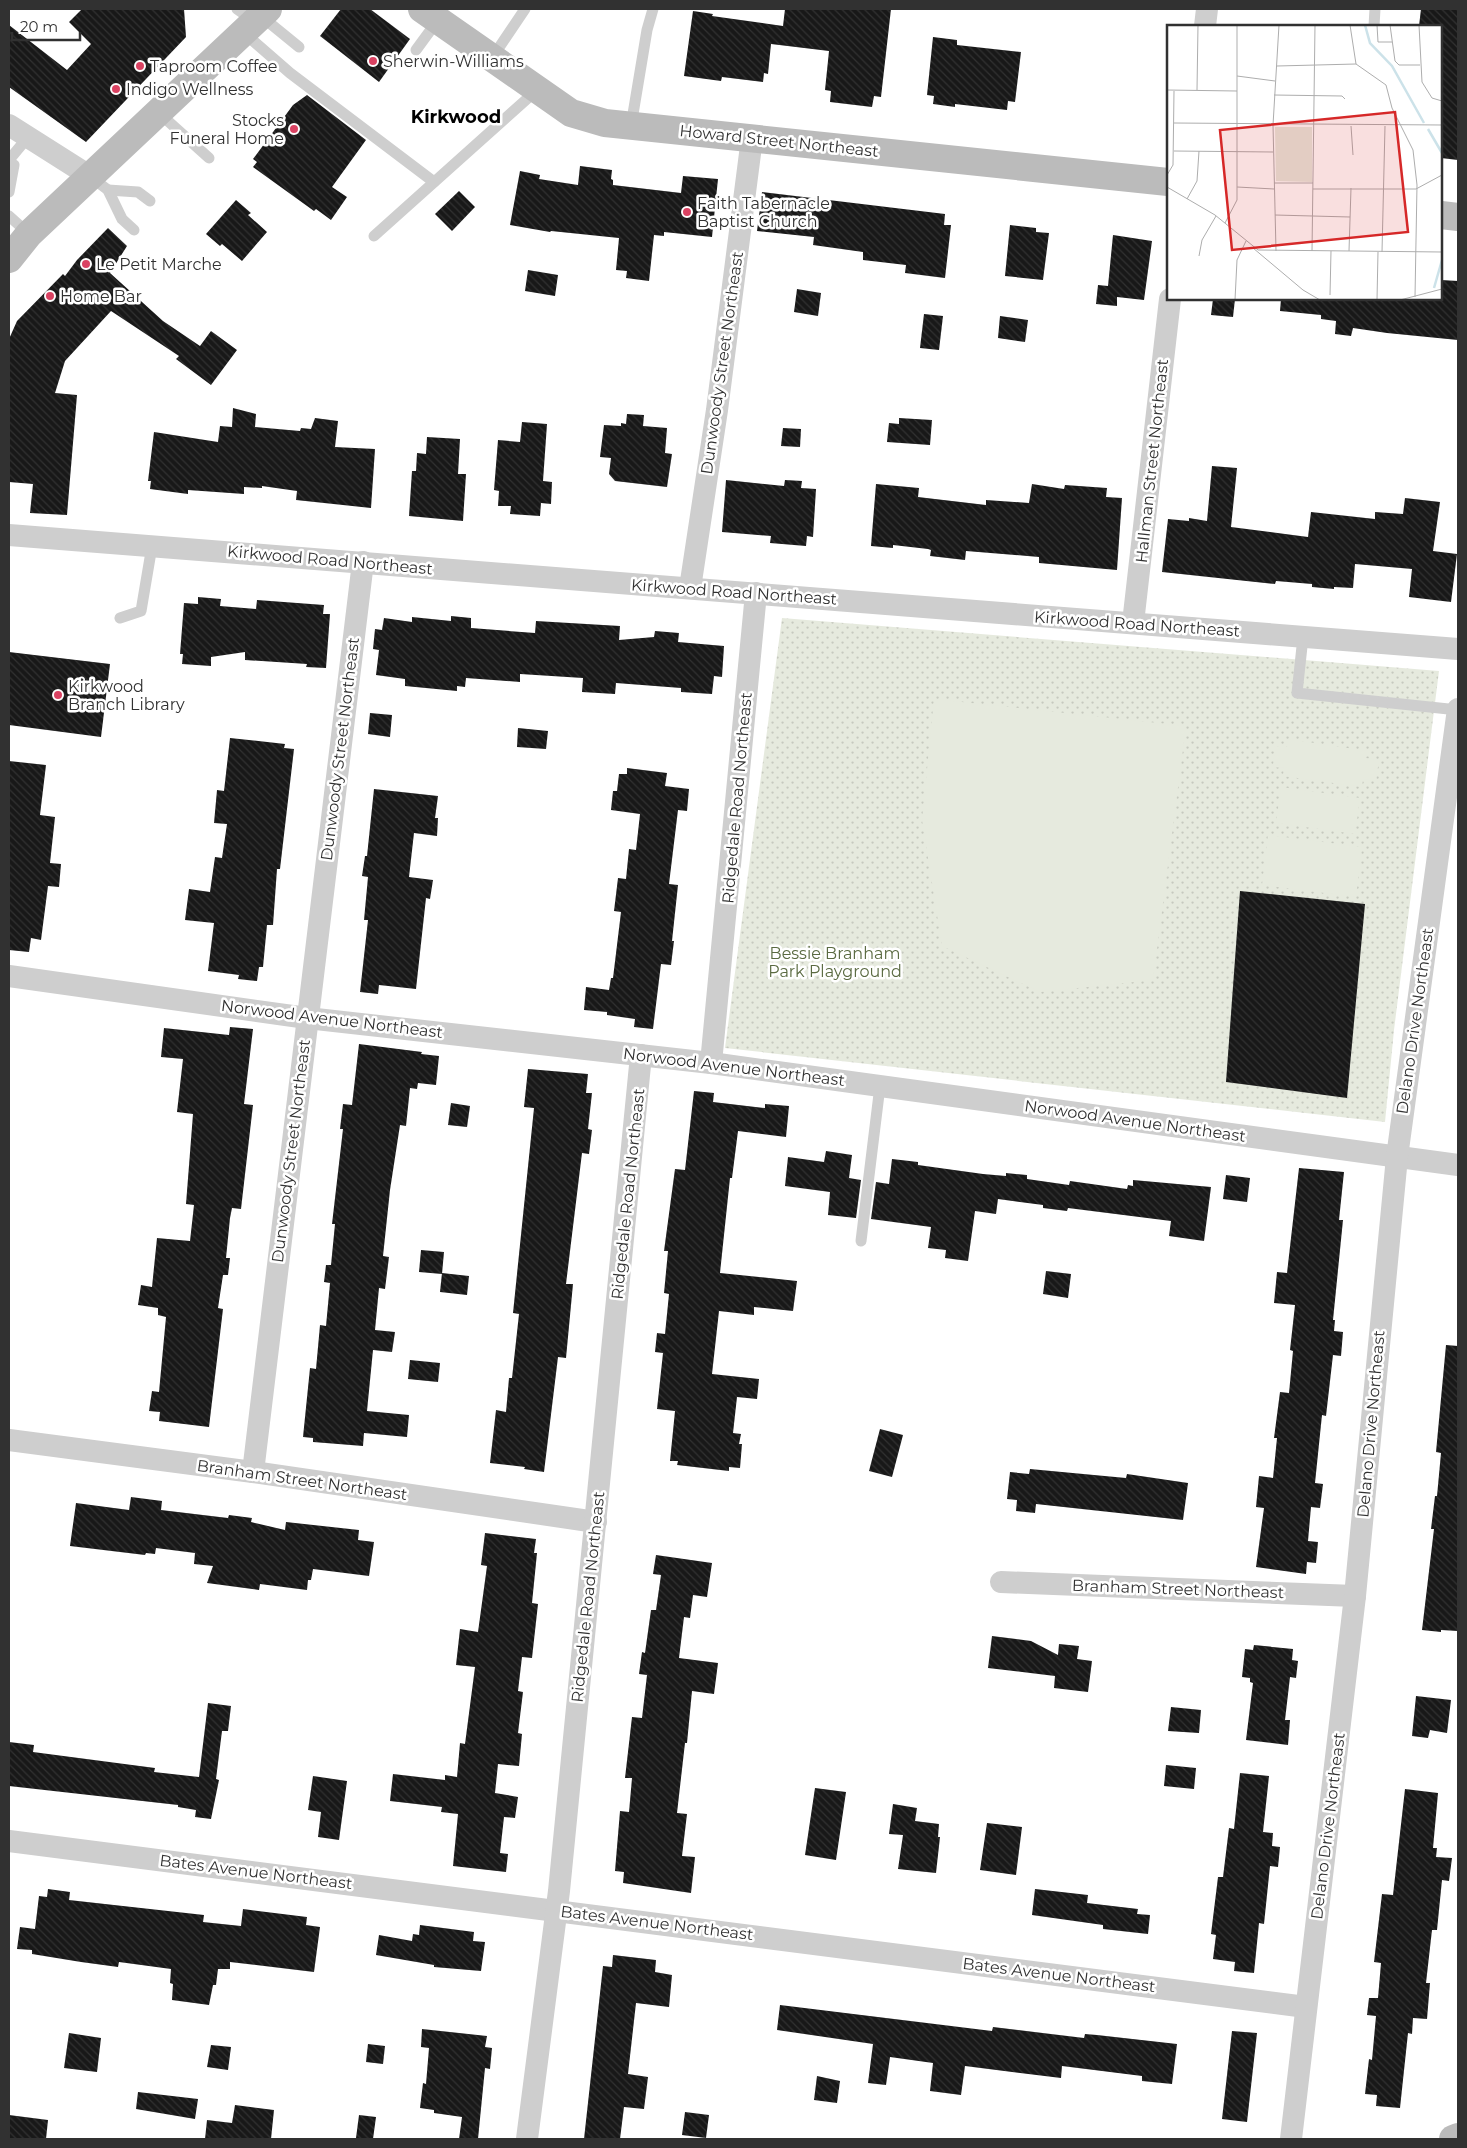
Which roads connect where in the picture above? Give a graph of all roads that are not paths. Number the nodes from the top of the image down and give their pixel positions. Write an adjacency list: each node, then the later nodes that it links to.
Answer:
1 (525, 9): 11 (lane)
2 (653, 9): 15 (lane)
3 (1207, 9): 7 (street)
4 (1375, 9): 8 (lane)
5 (430, 14): 10 (lane); 11 (street, Howard Street Northeast)
6 (253, 17): 9 (lane); 13 (street); 20 (lane)
7 (1205, 25)
8 (1374, 25)
9 (299, 47)
10 (416, 50)
11 (492, 58): 12 (street, Howard Street Northeast)
12 (537, 90): 15 (street, Howard Street Northeast); 20 (lane)
13 (158, 113): 18 (lane); 22 (street)
14 (9, 124): 16 (street)
15 (631, 126): 17 (street, Howard Street Northeast)
16 (28, 137): 19 (lane); 22 (street)
17 (752, 138): 21 (street, Howard Street Northeast); 36 (street, Dunwoody Street Northeast)
18 (209, 158)
19 (9, 161): 23 (lane)
20 (434, 182): 29 (lane)
21 (1167, 182)
22 (100, 184): 24 (lane); 28 (lane); 30 (street)
23 (9, 192)
24 (150, 201)
25 (1442, 215): 27 (street)
26 (9, 216): 30 (lane)
27 (1458, 217)
28 (134, 230)
29 (374, 236)
30 (19, 240): 31 (street)
31 (9, 259)
32 (1170, 300): 39 (street, Hallman Street Northeast)
33 (9, 535): 34 (street, Kirkwood Road Northeast)
34 (152, 546): 35 (street, Kirkwood Road Northeast); 38 (lane)
35 (363, 562): 36 (street, Kirkwood Road Northeast); 44 (street, Dunwoody Street Northeast)
36 (690, 588): 37 (street, Kirkwood Road Northeast)
37 (756, 593): 39 (street, Kirkwood Road Northeast); 46 (street, Ridgedale Road Northeast)
38 (120, 618)
39 (1133, 623): 40 (street, Kirkwood Road Northeast)
40 (1303, 637): 41 (street, Kirkwood Road Northeast); 42 (lane)
41 (1458, 649)
42 (1458, 710): 48 (street, Delano Drive Northeast)
43 (9, 976): 44 (street, Norwood Avenue Northeast)
44 (307, 1018): 45 (street, Norwood Avenue Northeast); 52 (street, Dunwoody Street Northeast)
45 (641, 1055): 46 (street, Norwood Avenue Northeast); 53 (street, Ridgedale Road Northeast)
46 (711, 1063): 47 (street, Norwood Avenue Northeast)
47 (880, 1086): 48 (street, Norwood Avenue Northeast); 50 (lane)
48 (1397, 1157): 49 (street, Norwood Avenue Northeast); 55 (street, Delano Drive Northeast)
49 (1458, 1165)
50 (861, 1241)
51 (9, 1440): 52 (street, Branham Street Northeast)
52 (253, 1472): 53 (street, Branham Street Northeast)
53 (596, 1522): 57 (street, Ridgedale Road Northeast)
54 (1001, 1582): 55 (street, Branham Street Northeast)
55 (1355, 1596): 58 (street, Delano Drive Northeast)
56 (9, 1841): 57 (street, Bates Avenue Northeast)
57 (557, 1910): 58 (street, Bates Avenue Northeast); 60 (street, Ridgedale Road Northeast)
58 (1306, 2007): 61 (street, Delano Drive Northeast)
59 (1458, 2137): 62 (street)
60 (527, 2139)
61 (1291, 2139)
62 (1453, 2139)

